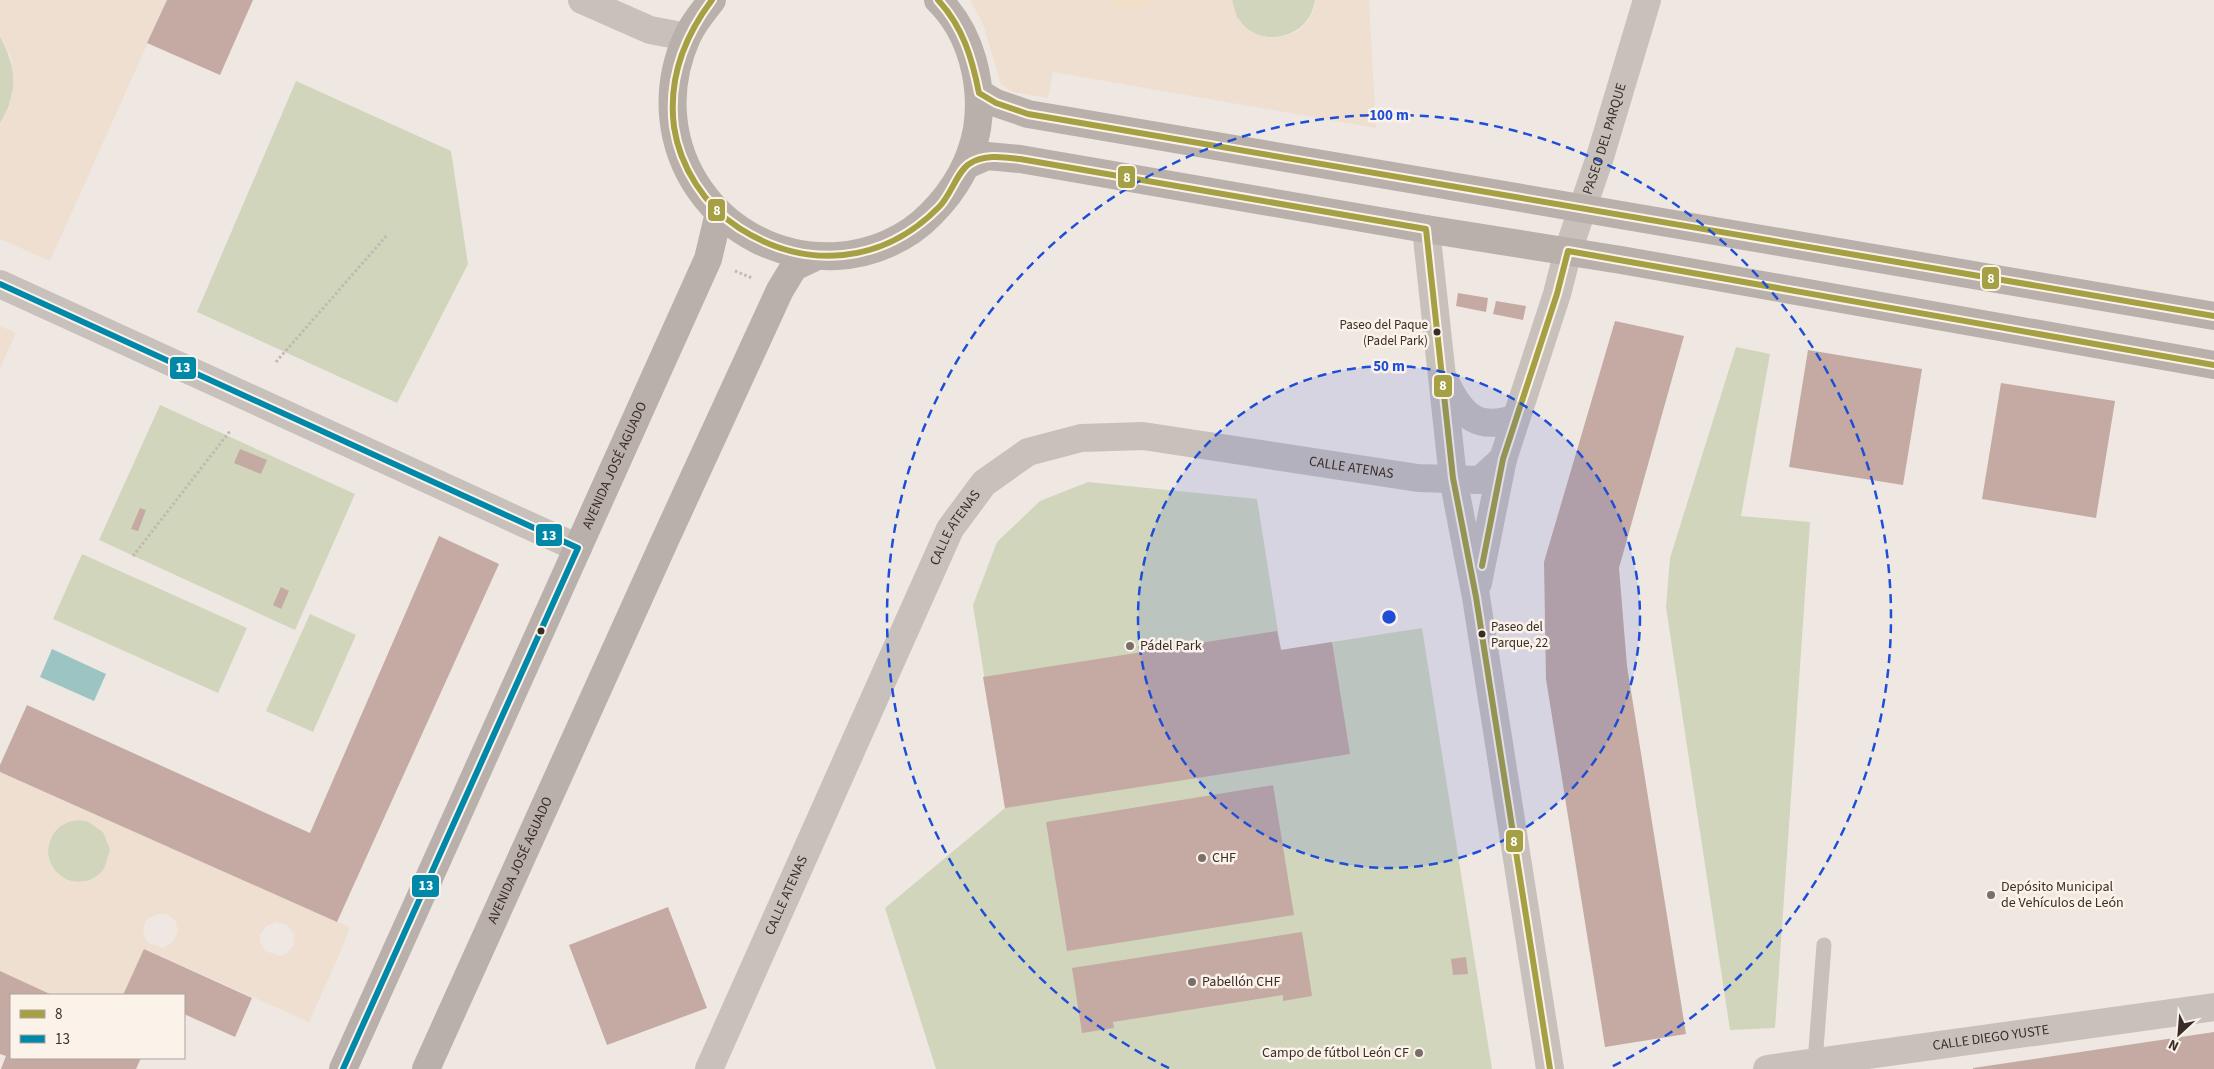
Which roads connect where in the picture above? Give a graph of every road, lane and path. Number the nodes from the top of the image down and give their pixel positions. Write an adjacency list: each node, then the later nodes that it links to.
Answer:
1 (582, 0): 5 (street)
2 (712, 0): 5 (main road)
3 (938, 0): 6 (main road)
4 (1648, 0): 8 (street, PASEO DEL PARQUE)
5 (687, 37): 9 (main road)
6 (979, 93): 7 (main road); 8 (main road)
7 (967, 165): 10 (main road); 13 (main road)
8 (1583, 208): 12 (street, PASEO DEL PARQUE); 17 (main road)
9 (718, 213): 13 (main road); 25 (main road, AVENIDA JOSÉ AGUADO)
10 (1426, 229): 12 (main road); 20 (street, PASEO DEL PARQUE)
11 (388, 234): 18 (path)
12 (1568, 251): 19 (main road); 21 (street, PASEO DEL PARQUE)
13 (816, 257): 32 (main road, AVENIDA JOSÉ AGUADO)
14 (733, 270): 15 (path)
15 (755, 280)
16 (0, 284): 25 (street)
17 (2214, 316)
18 (276, 362)
19 (2214, 365)
20 (1442, 376): 21 (street); 24 (street, PASEO DEL PARQUE)
21 (1516, 418): 23 (street, PASEO DEL PARQUE)
22 (230, 431): 26 (path)
23 (1503, 459): 24 (street, CALLE ATENAS); 27 (street, PASEO DEL PARQUE)
24 (1453, 478): 27 (street, PASEO DEL PARQUE); 33 (street, CALLE ATENAS)
25 (578, 548): 31 (main road, AVENIDA JOSÉ AGUADO)
26 (133, 556)
27 (1476, 597): 34 (street, PASEO DEL PARQUE)
28 (1824, 944): 30 (lane)
29 (2214, 1007): 30 (street, CALLE DIEGO YUSTE)
30 (1815, 1062): 35 (street, CALLE DIEGO YUSTE)
31 (343, 1069)
32 (426, 1069)
33 (709, 1069)
34 (1550, 1069)
35 (1767, 1069)

